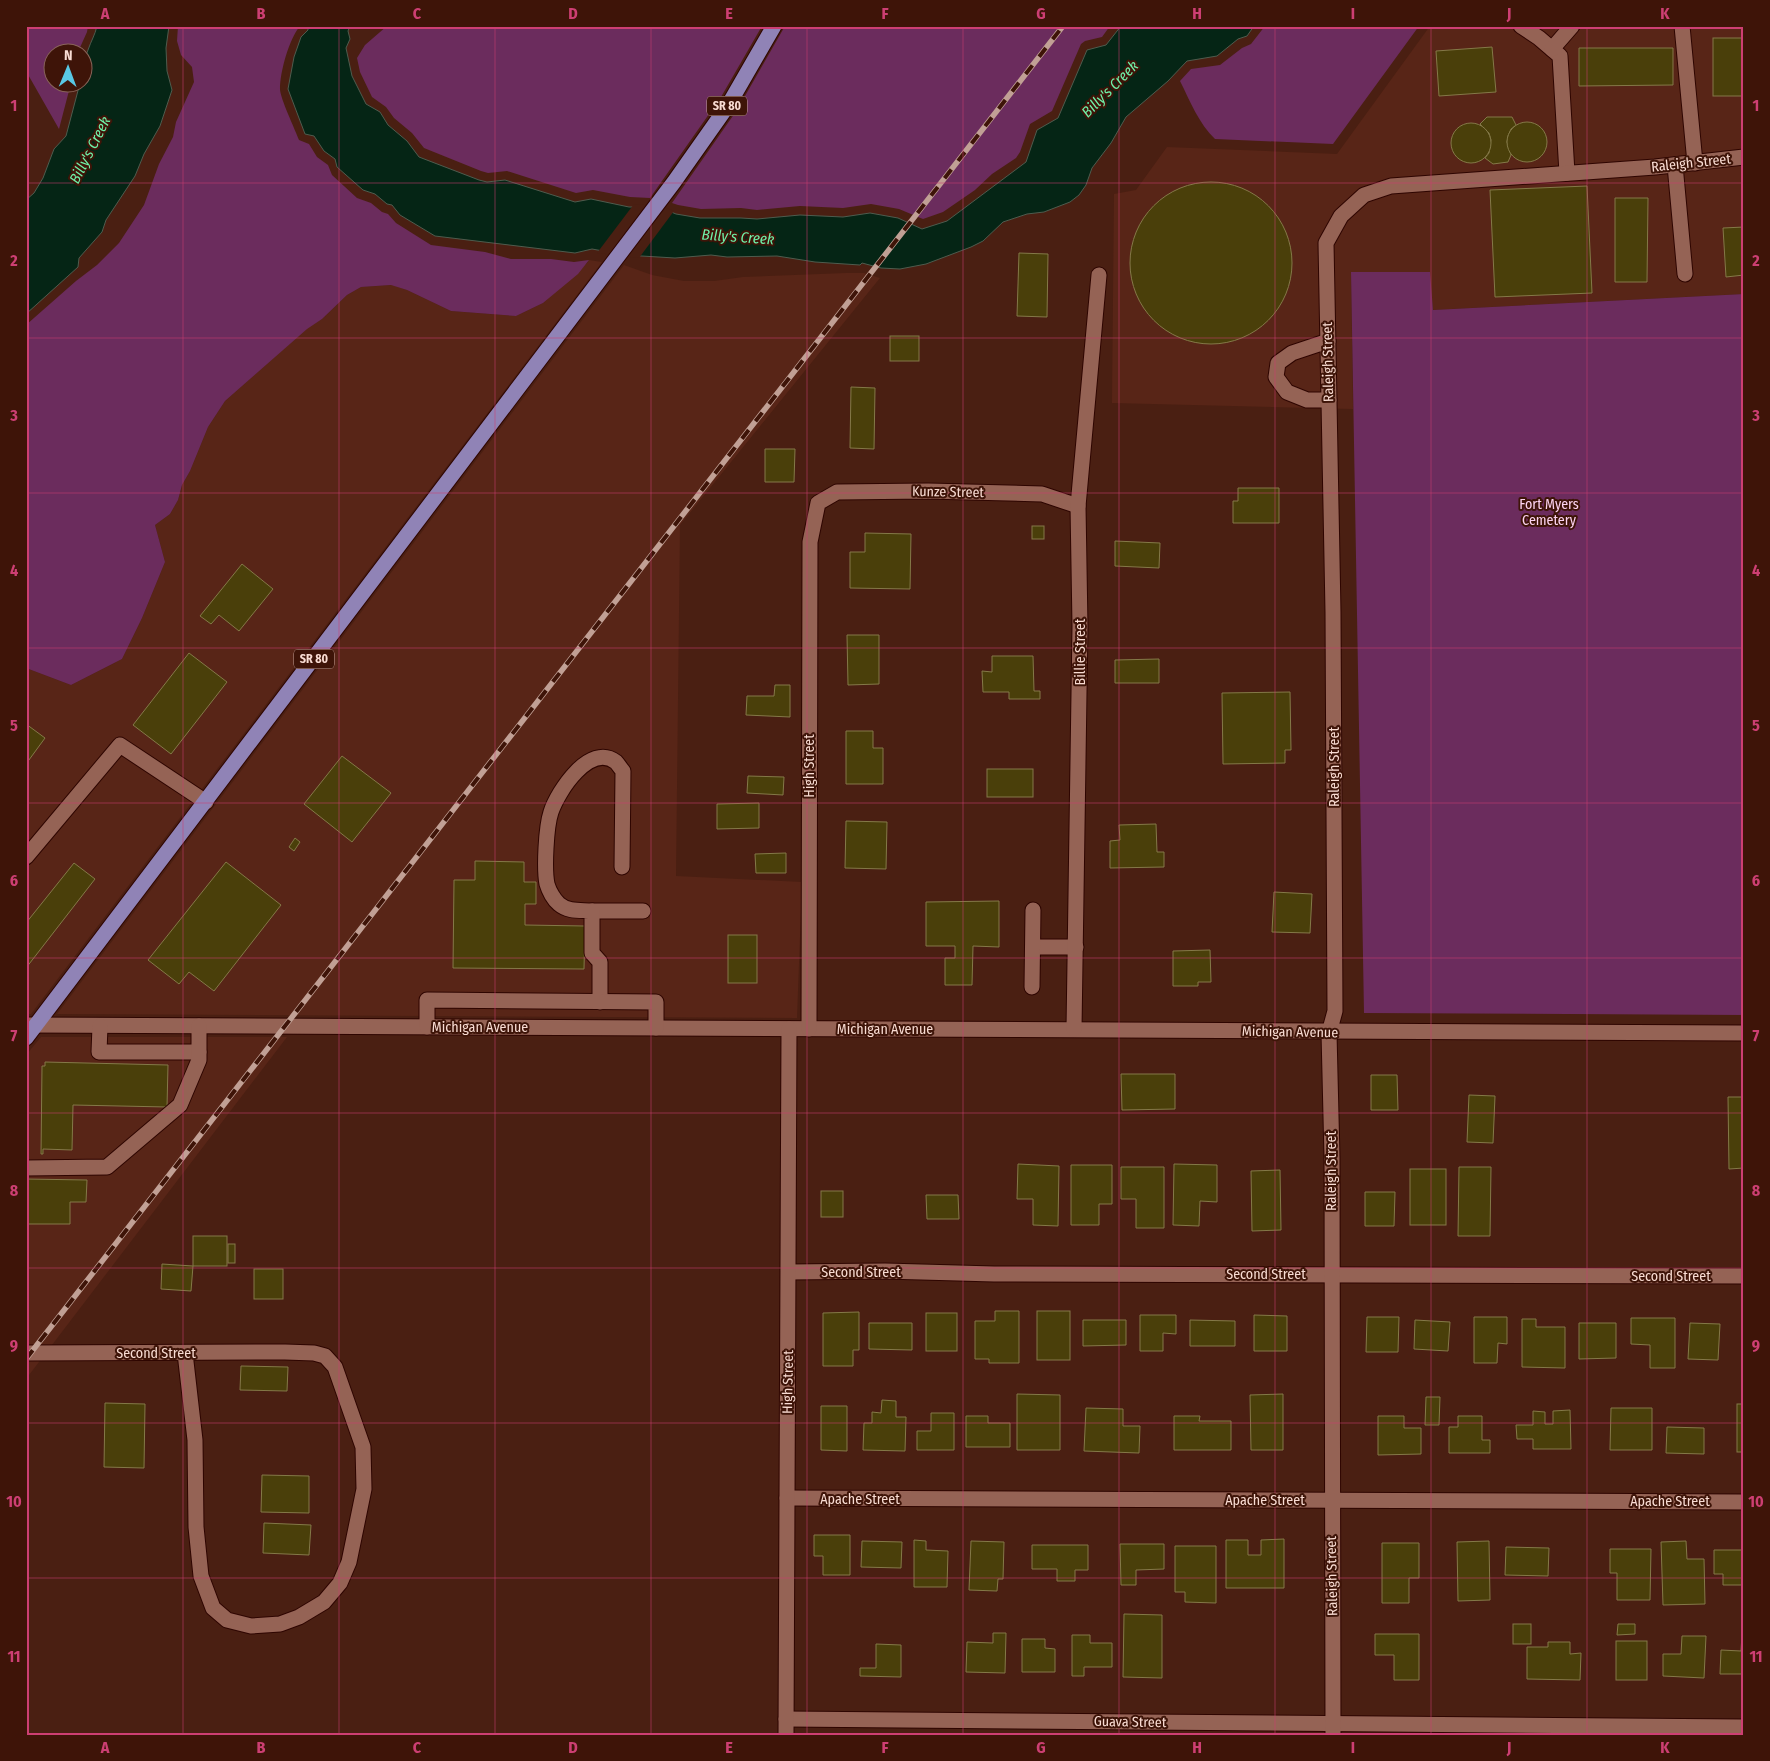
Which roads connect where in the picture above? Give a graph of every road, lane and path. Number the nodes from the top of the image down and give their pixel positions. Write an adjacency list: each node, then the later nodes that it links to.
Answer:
1 (774, 26): 16 (main road, SR 80)
2 (1521, 26): 5 (street)
3 (1572, 26): 5 (street)
4 (1682, 26): 7 (street)
5 (1552, 49): 9 (street)
6 (1744, 157): 7 (street, Raleigh Street)
7 (1695, 163): 8 (street, Raleigh Street)
8 (1675, 165): 9 (street, Raleigh Street); 10 (street)
9 (1567, 173): 12 (street, Raleigh Street)
10 (1685, 274)
11 (1099, 275): 15 (street, Billie Street)
12 (1328, 341): 13 (street, Raleigh Street); 13 (street)
13 (1329, 398): 35 (street, Raleigh Street)
14 (818, 503): 15 (street, Kunze Street); 33 (street, High Street)
15 (1078, 506): 23 (street, Billie Street)
16 (206, 802): 17 (street); 26 (main road, SR 80)
17 (26, 857)
18 (622, 867): 21 (street)
19 (643, 910): 21 (street)
20 (1033, 910): 22 (street)
21 (592, 911): 25 (street)
22 (1032, 947): 23 (street); 24 (street)
23 (1076, 947): 34 (street, Billie Street)
24 (1032, 986)
25 (600, 1002): 30 (street); 31 (street)
26 (31, 1025): 27 (street, Michigan Avenue); 37 (main road, SR 80)
27 (100, 1026): 28 (street, Michigan Avenue); 38 (street)
28 (146, 1026): 29 (street, Michigan Avenue); 38 (street)
29 (199, 1026): 30 (street, Michigan Avenue); 39 (street)
30 (427, 1027): 31 (street, Michigan Avenue)
31 (656, 1028): 32 (street, Michigan Avenue)
32 (789, 1029): 33 (street, Michigan Avenue); 41 (street, High Street)
33 (809, 1029): 34 (street, Michigan Avenue)
34 (1074, 1029): 35 (street, Michigan Avenue)
35 (1330, 1033): 36 (street, Michigan Avenue); 42 (street, Raleigh Street)
36 (1744, 1034)
37 (26, 1038)
38 (146, 1052): 39 (street)
39 (199, 1052): 40 (street)
40 (26, 1168)
41 (789, 1272): 42 (street, Second Street); 46 (street, High Street)
42 (1332, 1274): 43 (street, Second Street); 47 (street, Raleigh Street)
43 (1744, 1276)
44 (26, 1353): 45 (street, Second Street)
45 (185, 1353): 45 (street, Second Street)
46 (787, 1498): 47 (street, Apache Street); 49 (street, High Street)
47 (1332, 1500): 48 (street, Apache Street); 51 (street, Raleigh Street)
48 (1744, 1502)
49 (786, 1719): 51 (street, Guava Street); 52 (street, High Street)
50 (1744, 1727): 51 (street, Guava Street)
51 (1333, 1730)
52 (786, 1735)

